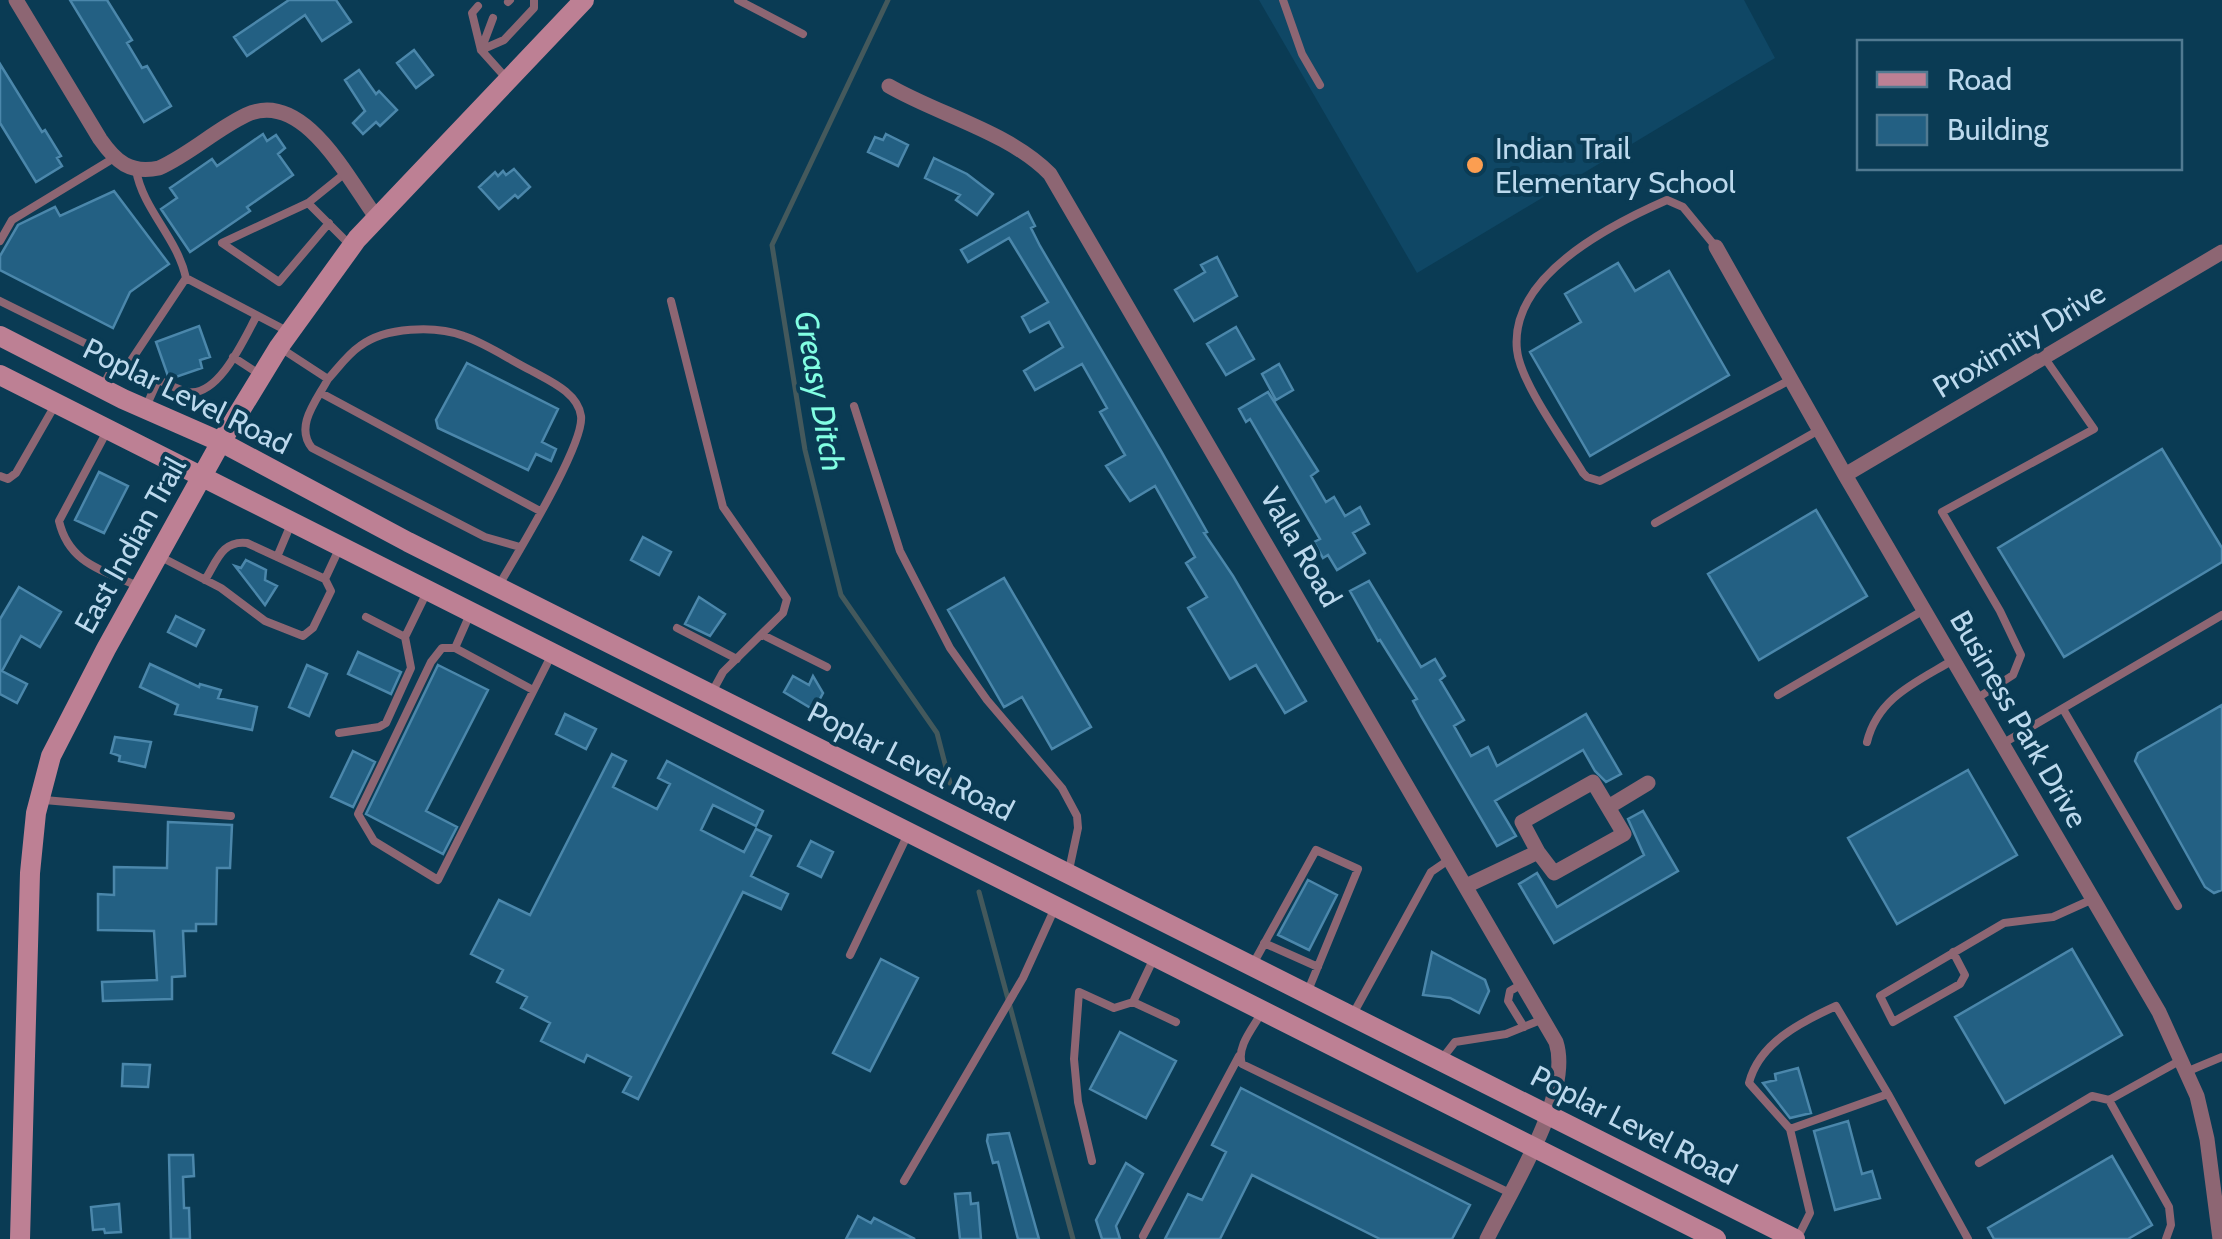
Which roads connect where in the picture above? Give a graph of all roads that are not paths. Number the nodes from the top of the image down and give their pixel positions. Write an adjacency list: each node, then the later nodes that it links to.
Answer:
1 (16, 0): 13 (street)
2 (534, 0): 9 (lane)
3 (584, 0): 10 (main road, East Indian Trail)
4 (738, 0): 8 (lane)
5 (1283, 0): 11 (lane)
6 (478, 6): 9 (lane)
7 (493, 18): 9 (lane)
8 (802, 34)
9 (481, 50): 10 (lane)
10 (508, 80): 17 (main road, East Indian Trail)
11 (1320, 85)
12 (889, 86): 87 (street, Valla Road)
13 (114, 158): 14 (street); 19 (lane)
14 (136, 170): 15 (street); 23 (lane)
15 (344, 174): 16 (lane); 17 (street)
16 (308, 203): 18 (lane); 18 (lane)
17 (376, 217): 20 (main road, East Indian Trail)
18 (329, 223): 20 (lane)
19 (0, 241)
20 (352, 246): 28 (main road, East Indian Trail)
21 (1716, 247): 37 (street, Business Park Drive); 37 (lane)
22 (2222, 252): 30 (street, Proximity Drive)
23 (186, 278): 26 (lane); 32 (lane)
24 (0, 301): 31 (lane)
25 (672, 301): 66 (lane)
26 (256, 317): 28 (lane); 29 (lane)
27 (0, 336): 38 (main road, Poplar Level Road)
28 (284, 340): 33 (main road, East Indian Trail); 35 (lane)
29 (233, 357): 33 (lane); 36 (lane)
30 (2044, 357): 46 (street, Proximity Drive); 76 (lane)
31 (117, 360): 32 (lane); 38 (lane)
32 (128, 365): 36 (lane)
33 (262, 375): 45 (main road, East Indian Trail)
34 (1, 377): 40 (main road)
35 (328, 379): 39 (lane); 49 (lane)
36 (158, 380): 42 (lane)
37 (1790, 380): 44 (street, Business Park Drive)
38 (102, 388): 42 (main road, Poplar Level Road)
39 (321, 393): 49 (lane); 53 (lane)
40 (56, 403): 43 (main road); 47 (lane)
41 (854, 406): 88 (lane)
42 (145, 409): 45 (main road, Poplar Level Road)
43 (108, 429): 48 (main road); 59 (lane)
44 (1819, 430): 46 (street, Business Park Drive); 51 (lane)
45 (221, 442): 48 (main road, East Indian Trail); 58 (main road, Poplar Level Road)
46 (1845, 475): 61 (street, Business Park Drive)
47 (0, 476)
48 (202, 476): 50 (main road); 54 (main road, East Indian Trail)
49 (540, 511): 53 (lane)
50 (292, 522): 52 (main road); 55 (lane)
51 (1655, 523)
52 (340, 546): 56 (lane); 60 (main road)
53 (520, 547): 58 (lane)
54 (160, 556): 57 (lane); 59 (main road, East Indian Trail)
55 (276, 556): 56 (lane); 57 (lane)
56 (325, 579): 57 (lane)
57 (205, 580)
58 (498, 587): 74 (main road, Poplar Level Road)
59 (142, 588): 82 (main road, East Indian Trail)
60 (428, 590): 62 (main road); 67 (lane)
61 (1924, 610): 71 (street, Business Park Drive); 75 (lane)
62 (471, 612): 68 (lane); 69 (main road)
63 (2222, 615): 77 (lane)
64 (366, 617): 67 (lane)
65 (678, 628): 70 (lane)
66 (763, 635): 70 (lane); 72 (lane)
67 (405, 637): 78 (lane)
68 (455, 648): 73 (lane); 73 (lane)
69 (552, 654): 73 (lane); 85 (main road)
70 (736, 659): 74 (lane)
71 (1953, 660): 76 (street, Business Park Drive); 79 (lane)
72 (827, 667)
73 (532, 690)
74 (711, 694): 88 (main road, Poplar Level Road)
75 (1778, 696)
76 (1976, 698): 80 (street, Business Park Drive)
77 (2063, 709): 80 (lane); 92 (lane)
78 (339, 733)
79 (1867, 742)
80 (2002, 744): 90 (street, Business Park Drive)
81 (1648, 782): 83 (street)
82 (40, 800): 84 (lane); 121 (main road, East Indian Trail)
83 (1610, 806): 86 (street); 86 (street)
84 (231, 816)
85 (909, 832): 91 (main road); 95 (lane)
86 (1538, 852): 89 (street)
87 (1450, 858): 89 (street, Valla Road); 103 (lane)
88 (1068, 874): 97 (main road, Poplar Level Road)
89 (1466, 886): 99 (street, Valla Road)
90 (2093, 899): 94 (lane); 110 (street, Business Park Drive)
91 (1056, 906): 96 (main road); 118 (lane)
92 (2178, 906)
93 (1264, 942): 97 (lane); 98 (lane); 98 (lane)
94 (1953, 952): 94 (lane)
95 (850, 955)
96 (1155, 956): 101 (lane); 102 (main road)
97 (1252, 966): 100 (main road, Poplar Level Road)
98 (1318, 967): 100 (lane)
99 (1522, 984): 104 (street, Valla Road); 106 (lane)
100 (1307, 994): 103 (main road, Poplar Level Road)
101 (1133, 1002): 105 (lane); 116 (lane)
102 (1263, 1010): 107 (lane); 115 (main road)
103 (1352, 1016): 109 (main road, Poplar Level Road)
104 (1542, 1019): 106 (lane); 113 (street, Valla Road)
105 (1176, 1022)
106 (1524, 1026): 109 (lane)
107 (1239, 1056): 119 (lane); 120 (lane)
108 (2222, 1057): 110 (lane)
109 (1440, 1061): 113 (main road, Poplar Level Road)
110 (2183, 1066): 112 (lane); 127 (street, Business Park Drive)
111 (1888, 1094): 114 (lane); 114 (lane); 125 (lane)
112 (2110, 1100): 117 (lane); 126 (lane)
113 (1548, 1115): 115 (street, Valla Road); 124 (main road, Poplar Level Road)
114 (1790, 1129): 124 (lane)
115 (1532, 1146): 119 (street, Valla Road); 123 (main road)
116 (1092, 1161)
117 (1979, 1163)
118 (904, 1181)
119 (1510, 1193): 122 (street, Valla Road)
120 (1143, 1236)
121 (20, 1239)
122 (1487, 1239)
123 (1716, 1239)
124 (1796, 1239)
125 (1968, 1239)
126 (2166, 1239)
127 (2220, 1239)

